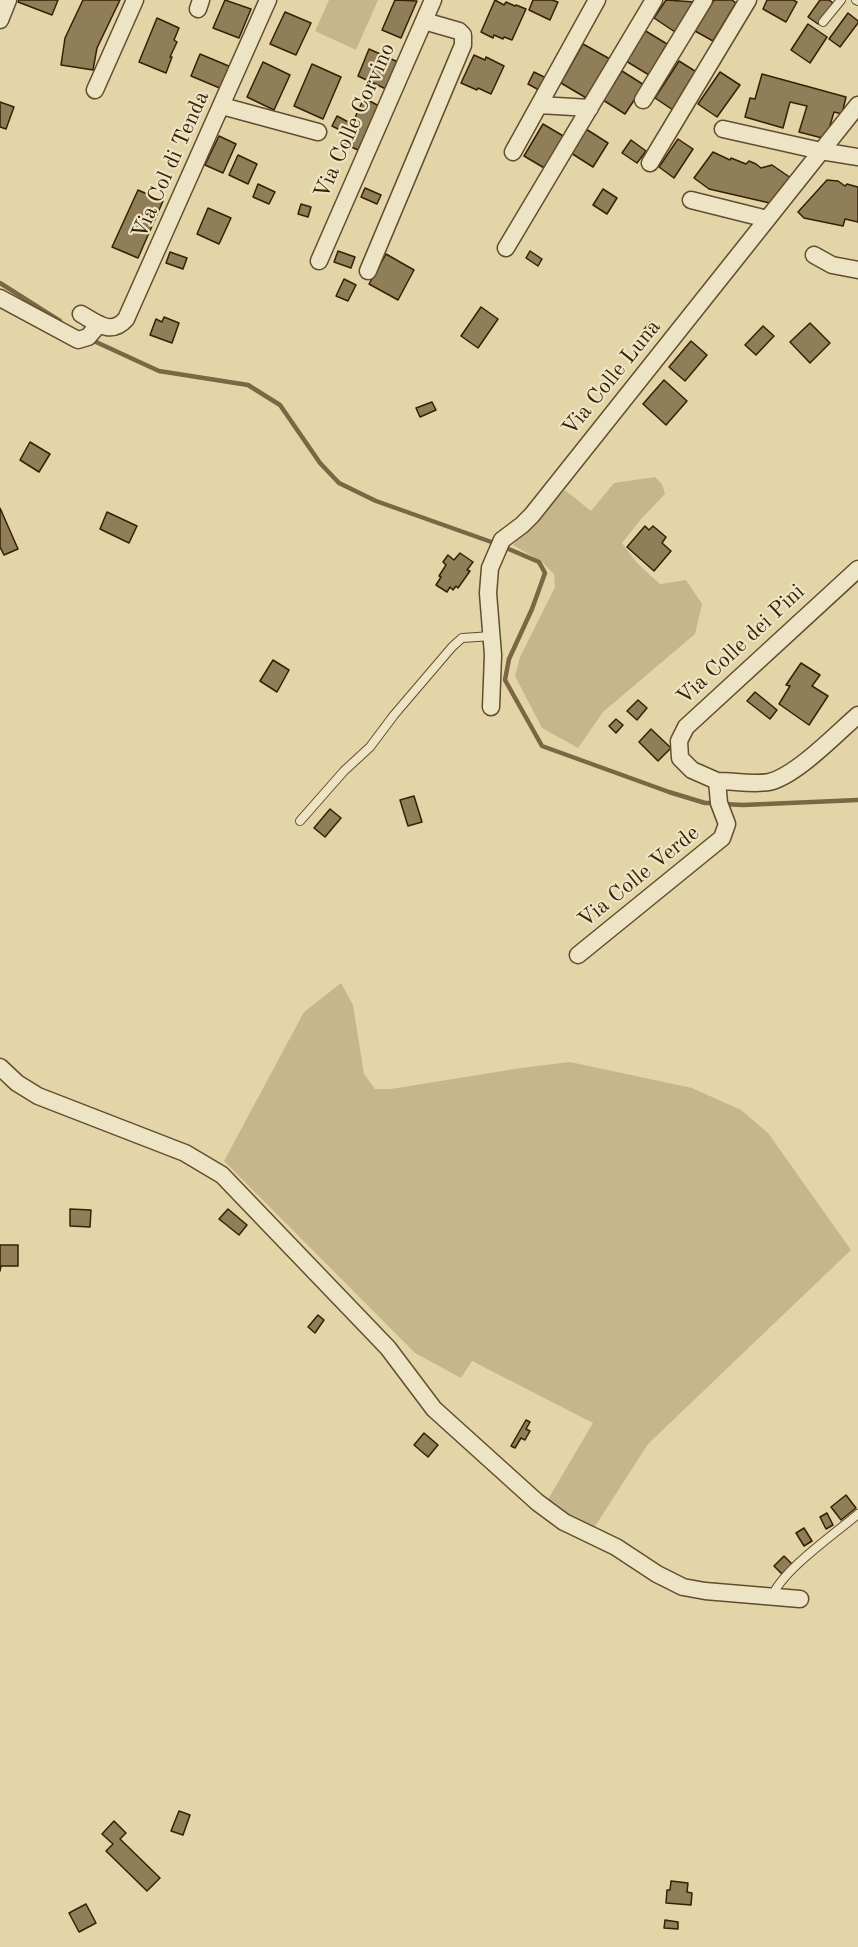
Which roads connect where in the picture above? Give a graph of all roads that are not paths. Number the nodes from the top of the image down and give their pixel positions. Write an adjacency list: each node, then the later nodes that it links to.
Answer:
1 (8, 0): 11 (street)
2 (135, 0): 15 (street)
3 (268, 0): 19 (street, Via Col di Tenda)
4 (433, 0): 12 (street, Via Colle Corvino)
5 (586, 0): 14 (street)
6 (597, 0): 17 (street)
7 (654, 0): 20 (street)
8 (704, 0): 16 (street)
9 (748, 0): 26 (street)
10 (841, 0): 13 (lane)
11 (0, 20)
12 (424, 21): 31 (street, Via Colle Corvino); 33 (street)
13 (823, 22)
14 (551, 53)
15 (96, 90)
16 (643, 100)
17 (538, 105): 20 (street); 24 (street)
18 (858, 105): 23 (street, Via Colle Luna)
19 (222, 106): 22 (street); 36 (street, Via Col di Tenda)
20 (590, 108): 29 (street)
21 (723, 129): 23 (street)
22 (318, 132)
23 (821, 151): 25 (street); 28 (street, Via Colle Luna)
24 (513, 152)
25 (858, 156)
26 (650, 163)
27 (691, 200): 28 (street)
28 (767, 219): 38 (street, Via Colle Luna)
29 (506, 248)
30 (814, 255): 32 (street)
31 (319, 261)
32 (858, 270)
33 (368, 271)
34 (0, 298): 36 (street, Via Col di Tenda)
35 (81, 314): 36 (street)
36 (99, 324)
37 (858, 569): 41 (street, Via Colle dei Pini)
38 (492, 636): 39 (street, Via Colle Luna); 42 (lane)
39 (490, 707)
40 (858, 715): 41 (street)
41 (719, 796): 43 (street, Via Colle Verde)
42 (300, 821)
43 (578, 955)
44 (0, 1067): 46 (street)
45 (858, 1514): 46 (lane)
46 (772, 1597): 47 (street)
47 (800, 1599)

